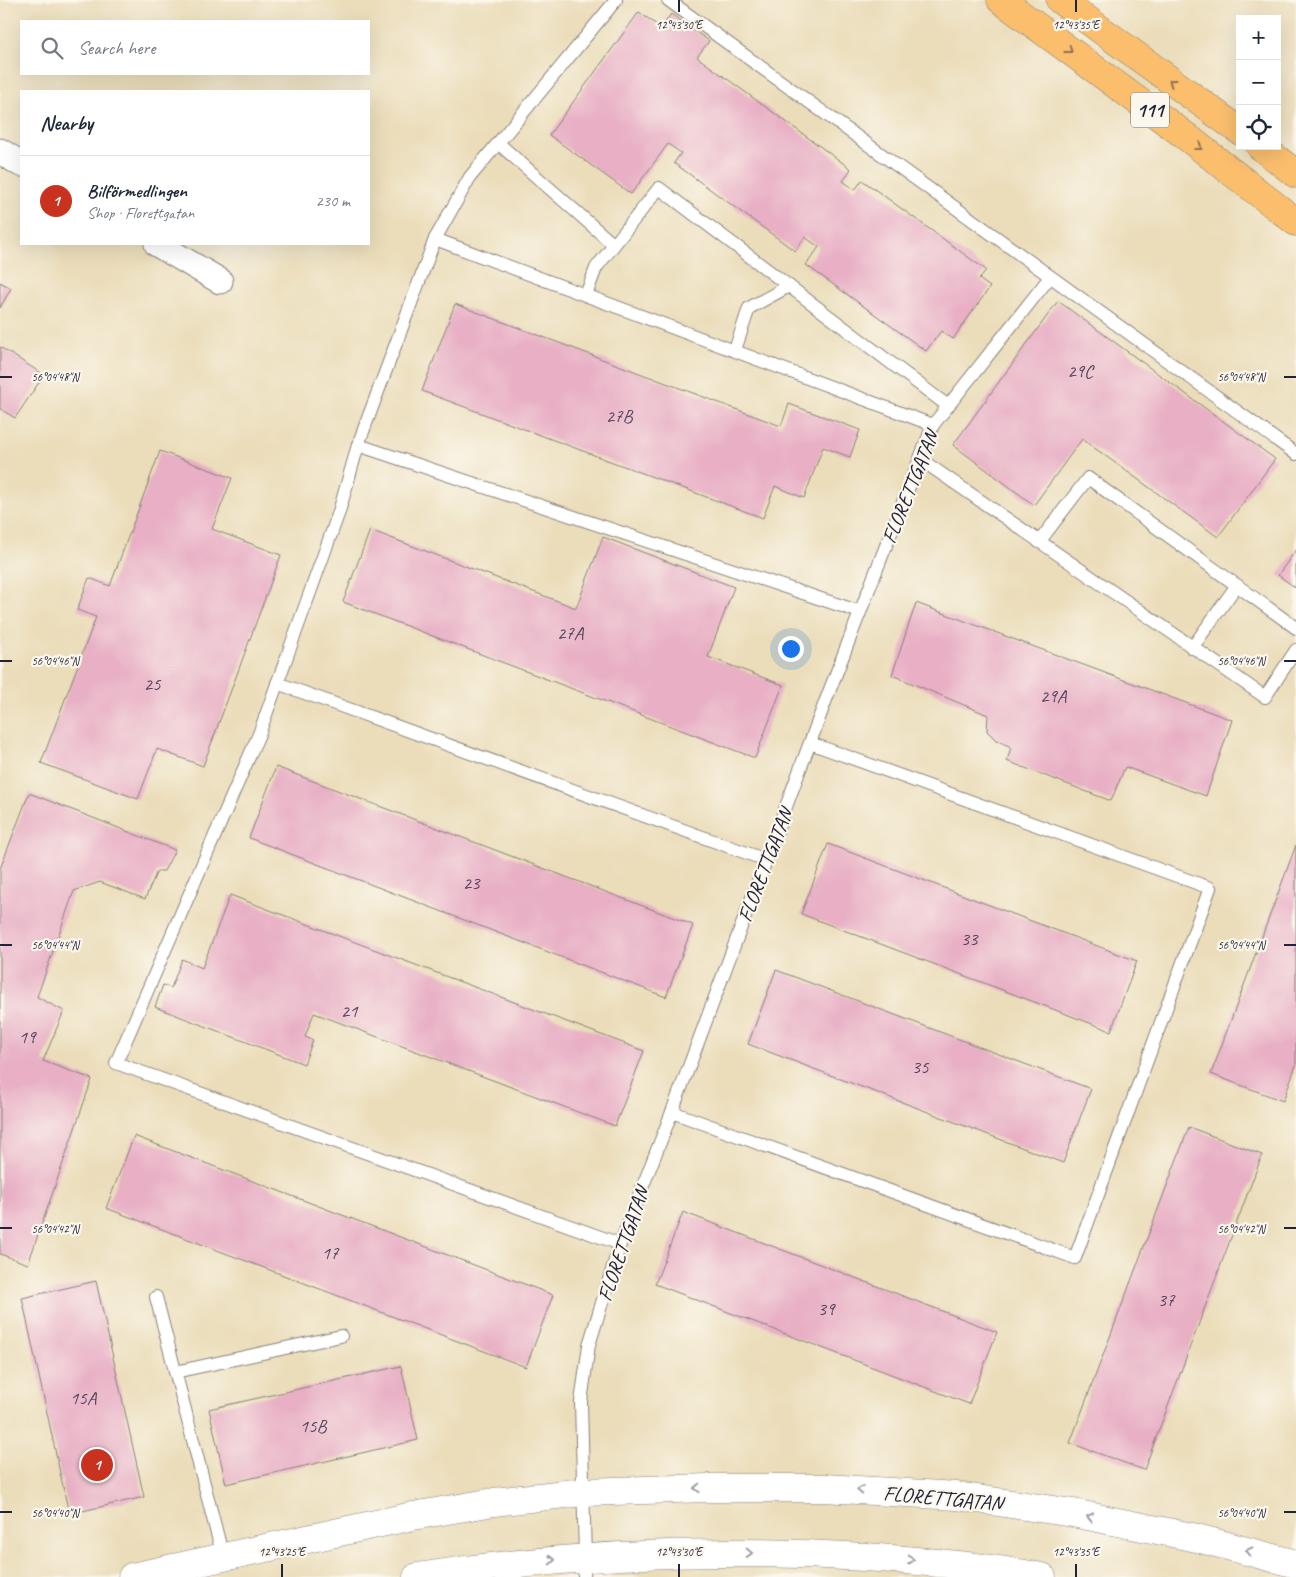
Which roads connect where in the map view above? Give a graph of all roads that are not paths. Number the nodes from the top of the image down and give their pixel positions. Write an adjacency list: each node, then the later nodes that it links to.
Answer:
1 (616, 0): 6 (lane)
2 (668, 0): 15 (lane)
3 (1001, 0): 11 (main road, 111, one-way to 11)
4 (1060, 0): 5 (main road, 111, one-way to 4)
5 (1236, 129)
6 (498, 143): 12 (lane); 14 (lane)
7 (1265, 150): 10 (main road)
8 (0, 151): 9 (street)
9 (20, 163)
10 (1296, 174)
11 (1296, 222)
12 (435, 239): 18 (lane); 22 (lane)
13 (159, 245): 16 (street)
14 (614, 245): 17 (lane); 18 (lane)
15 (1050, 277): 20 (lane, FLORETTGATAN); 23 (lane)
16 (220, 281)
17 (790, 286): 19 (lane); 20 (lane)
18 (586, 295): 19 (lane)
19 (735, 350): 21 (lane)
20 (948, 406): 21 (lane, FLORETTGATAN)
21 (933, 424): 24 (lane, FLORETTGATAN)
22 (358, 445): 27 (lane); 31 (lane)
23 (1296, 454)
24 (920, 459): 25 (lane); 27 (lane, FLORETTGATAN)
25 (1039, 542): 26 (lane); 29 (lane)
26 (1237, 586): 28 (lane); 29 (lane)
27 (860, 612): 32 (lane, FLORETTGATAN)
28 (1296, 628)
29 (1192, 648): 30 (lane)
30 (1296, 650)
31 (277, 682): 33 (lane); 35 (lane)
32 (810, 743): 33 (lane, FLORETTGATAN); 34 (lane)
33 (766, 860): 34 (lane, FLORETTGATAN)
34 (672, 1112): 35 (lane, FLORETTGATAN)
35 (620, 1244): 39 (lane, FLORETTGATAN)
36 (156, 1297): 38 (lane)
37 (342, 1336): 38 (lane)
38 (176, 1372): 40 (lane)
39 (583, 1492): 40 (street, FLORETTGATAN); 41 (street, FLORETTGATAN, one-way to 39); 42 (lane, FLORETTGATAN)
40 (223, 1557): 43 (street, FLORETTGATAN)
41 (1296, 1564)
42 (584, 1567): 44 (street, one-way to 42); 45 (street, one-way to 45)
43 (132, 1577)
44 (417, 1577)
45 (1042, 1577)

